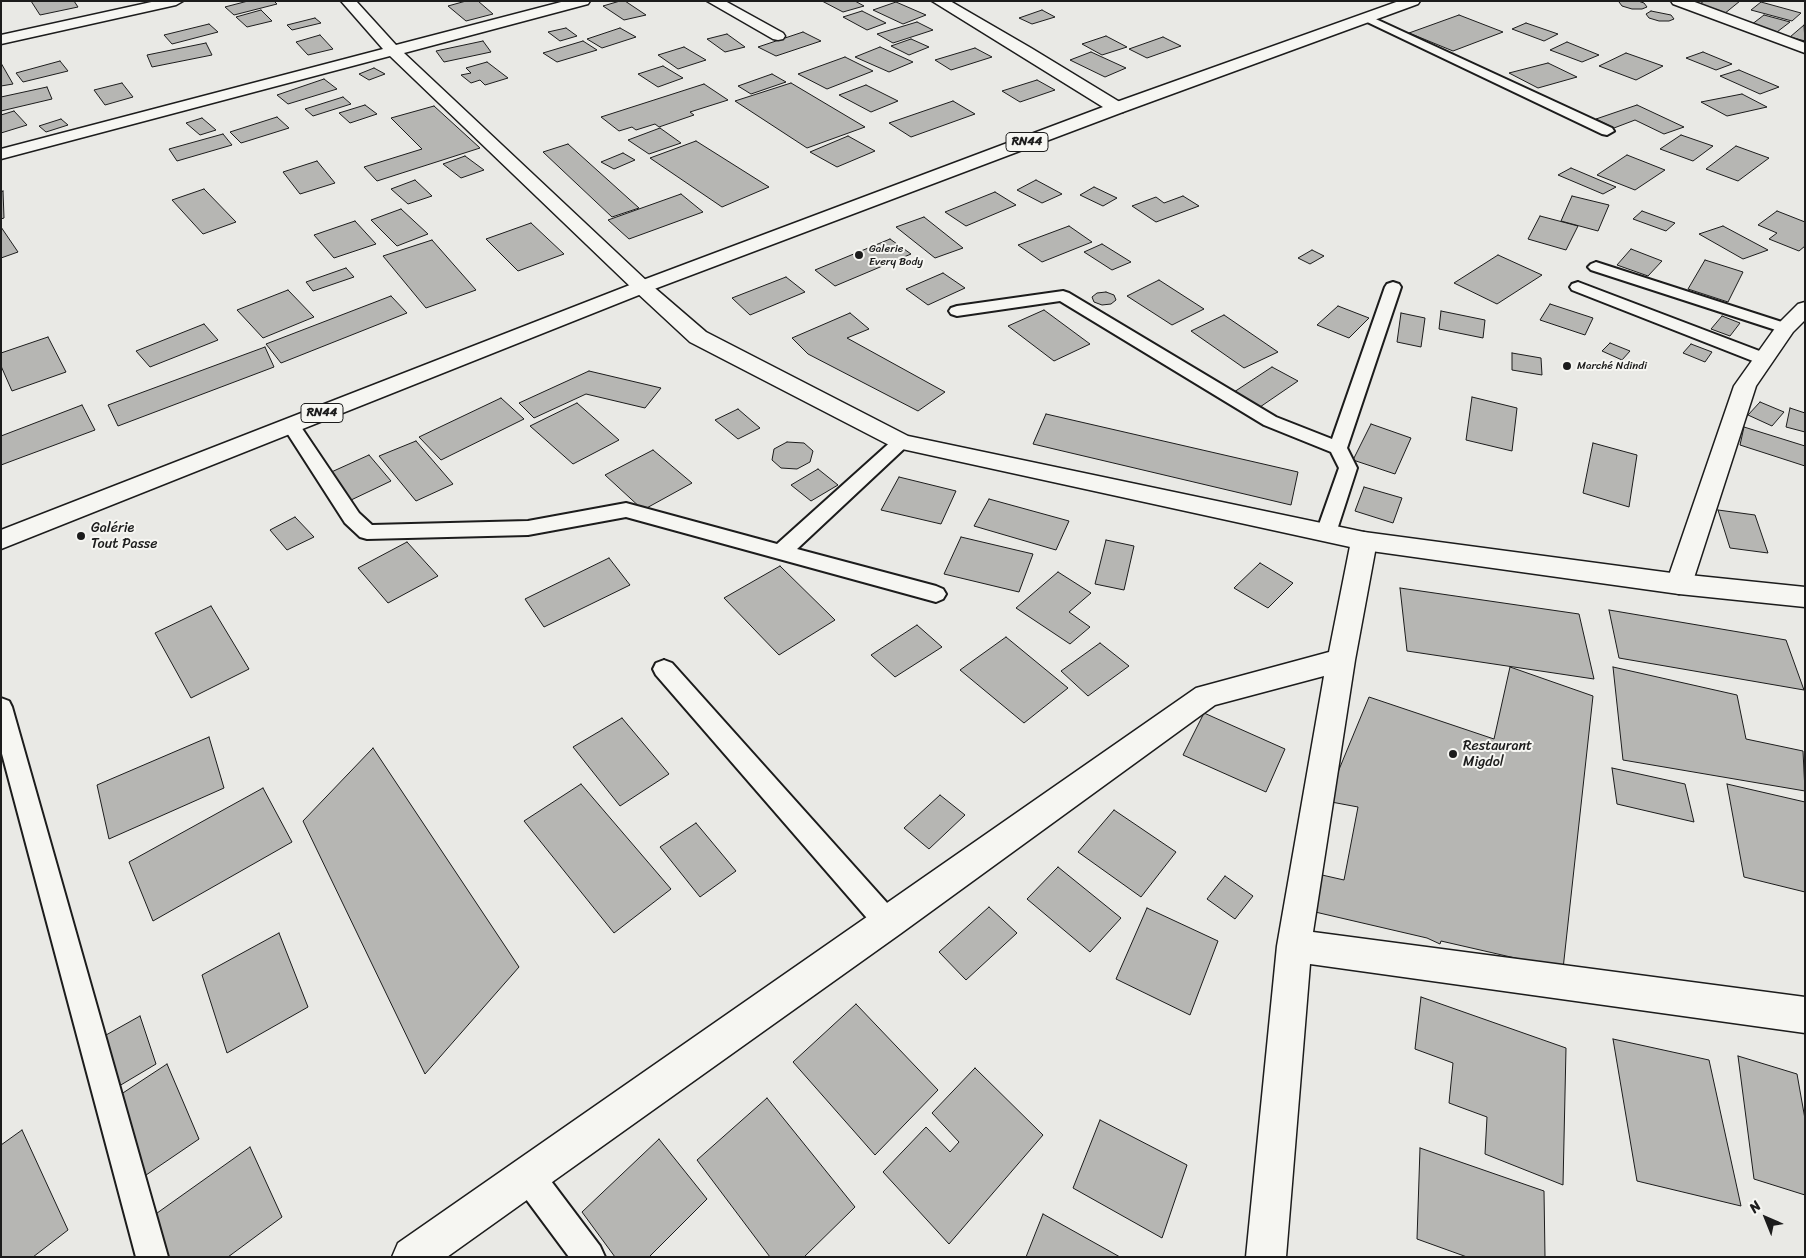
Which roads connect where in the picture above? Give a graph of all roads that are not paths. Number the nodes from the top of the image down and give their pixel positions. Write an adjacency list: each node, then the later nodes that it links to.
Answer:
1 (176, 1): 10 (street)
2 (348, 1): 12 (street)
3 (583, 1): 12 (street)
4 (714, 1): 9 (street)
5 (939, 1): 13 (street)
6 (1413, 1): 8 (street, RN44)
7 (1678, 1): 11 (street)
8 (1367, 18): 13 (street, RN44); 14 (lane)
9 (778, 36)
10 (1, 40)
11 (1805, 48)
12 (392, 50): 15 (street); 17 (street)
13 (1117, 108): 17 (street, RN44)
14 (1607, 131)
15 (1, 154)
16 (1596, 267): 22 (lane)
17 (642, 287): 24 (street, RN44); 25 (street)
18 (1393, 287): 26 (lane)
19 (1578, 287): 23 (lane)
20 (1805, 308): 22 (street)
21 (958, 311): 26 (lane)
22 (1785, 328): 23 (street)
23 (1764, 359): 31 (street)
24 (290, 426): 28 (street, RN44); 30 (lane)
25 (901, 442): 27 (street); 30 (lane)
26 (1338, 448): 27 (lane)
27 (1326, 533): 29 (street)
28 (1, 540)
29 (1364, 541): 31 (street); 34 (street)
30 (781, 552): 32 (lane)
31 (1679, 584): 33 (street)
32 (936, 594)
33 (1805, 597)
34 (1342, 660): 37 (street); 38 (street)
35 (664, 669): 37 (lane)
36 (1, 707): 41 (lane)
37 (888, 924): 40 (street)
38 (1294, 946): 39 (street); 44 (street)
39 (1805, 1015)
40 (528, 1176): 42 (street); 43 (lane)
41 (152, 1257)
42 (412, 1257)
43 (589, 1257)
44 (1266, 1257)

